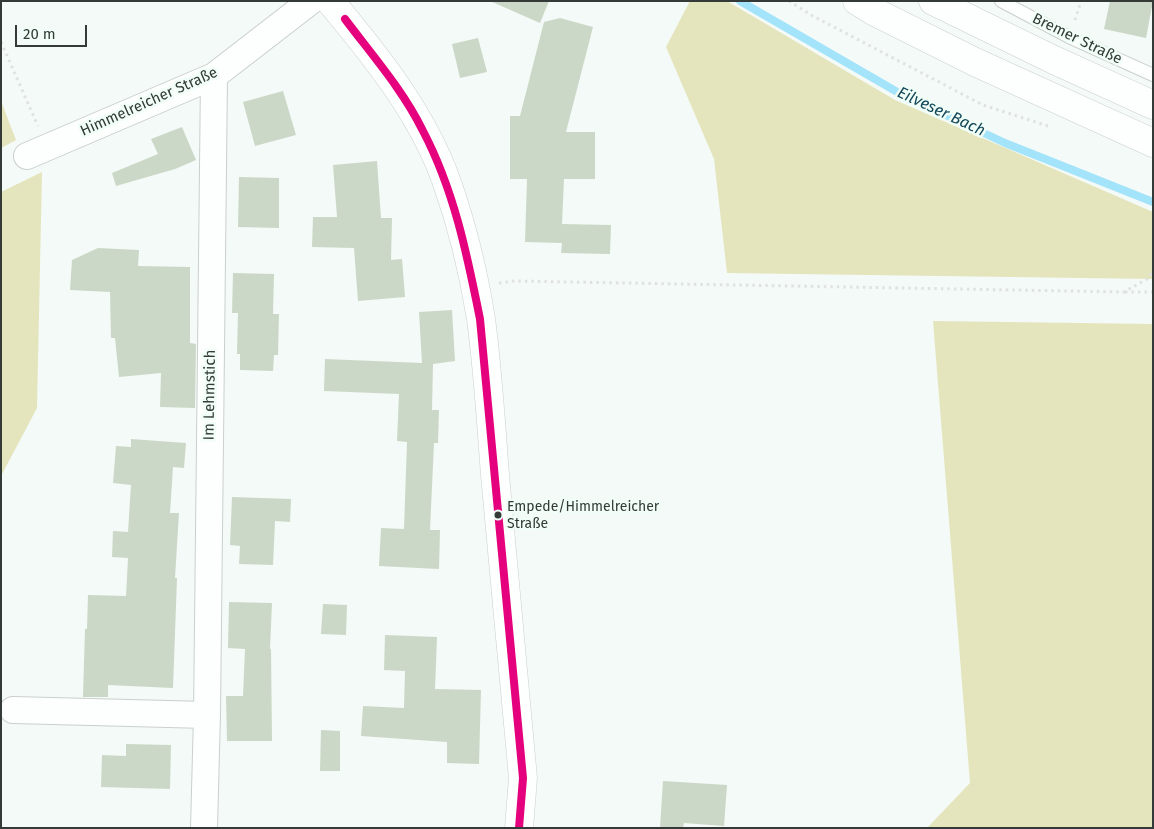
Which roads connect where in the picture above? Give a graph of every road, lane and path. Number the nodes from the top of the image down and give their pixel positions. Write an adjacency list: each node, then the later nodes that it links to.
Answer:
1 (311, 1): 9 (street, Himmelreicher Straße)
2 (330, 1): 15 (main road)
3 (788, 1): 11 (path)
4 (857, 1): 12 (main road)
5 (932, 1): 10 (main road)
6 (1001, 1): 8 (lane, Bremer Straße)
7 (1, 42): 13 (path)
8 (1153, 75)
9 (214, 76): 13 (street, Himmelreicher Straße); 19 (street, Im Lehmstich)
10 (1153, 105)
11 (1053, 128)
12 (1153, 144)
13 (37, 152)
14 (1153, 272): 16 (path)
15 (474, 288): 16 (path); 21 (main road)
16 (1124, 292): 17 (path)
17 (1153, 292)
18 (13, 710): 19 (street)
19 (207, 715): 20 (street, Im Lehmstich)
20 (204, 828)
21 (519, 828)

